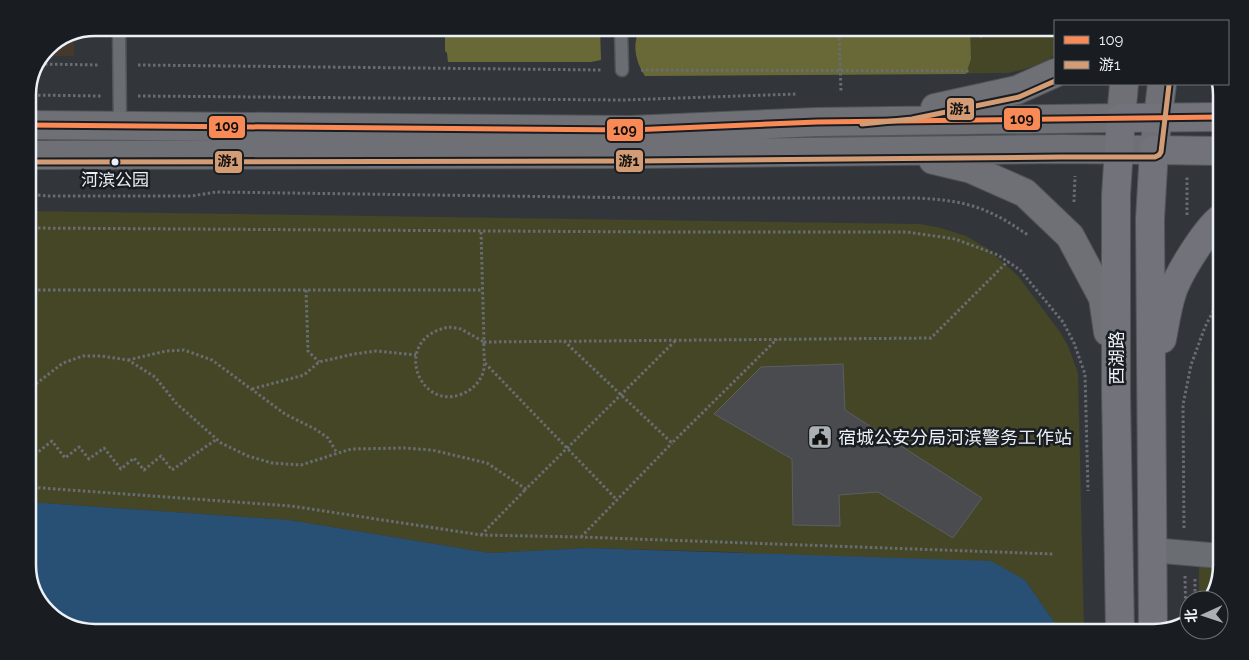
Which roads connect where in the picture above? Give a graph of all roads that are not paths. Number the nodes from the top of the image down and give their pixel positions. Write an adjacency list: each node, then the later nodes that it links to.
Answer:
1 (119, 36): 12 (lane)
2 (621, 36): 3 (lane)
3 (622, 70)
4 (1054, 73): 10 (main road)
5 (1124, 85): 8 (main road, 西湖路)
6 (1162, 85): 9 (main road)
7 (1213, 117): 9 (main road)
8 (1121, 118): 9 (main road); 10 (main road); 13 (main road, 西湖路)
9 (1158, 118): 14 (main road)
10 (817, 122): 12 (main road)
11 (36, 125): 12 (main road)
12 (120, 125)
13 (1119, 150): 14 (main road); 15 (main road); 19 (main road, 西湖路)
14 (1154, 150): 16 (main road); 20 (main road)
15 (822, 151): 17 (main road); 19 (main road)
16 (1213, 151)
17 (36, 155)
18 (1213, 225): 20 (main road)
19 (1116, 391): 23 (main road, 西湖路)
20 (1151, 395): 21 (main road)
21 (1151, 550): 22 (street); 24 (main road)
22 (1213, 555)
23 (1120, 624)
24 (1152, 624)

